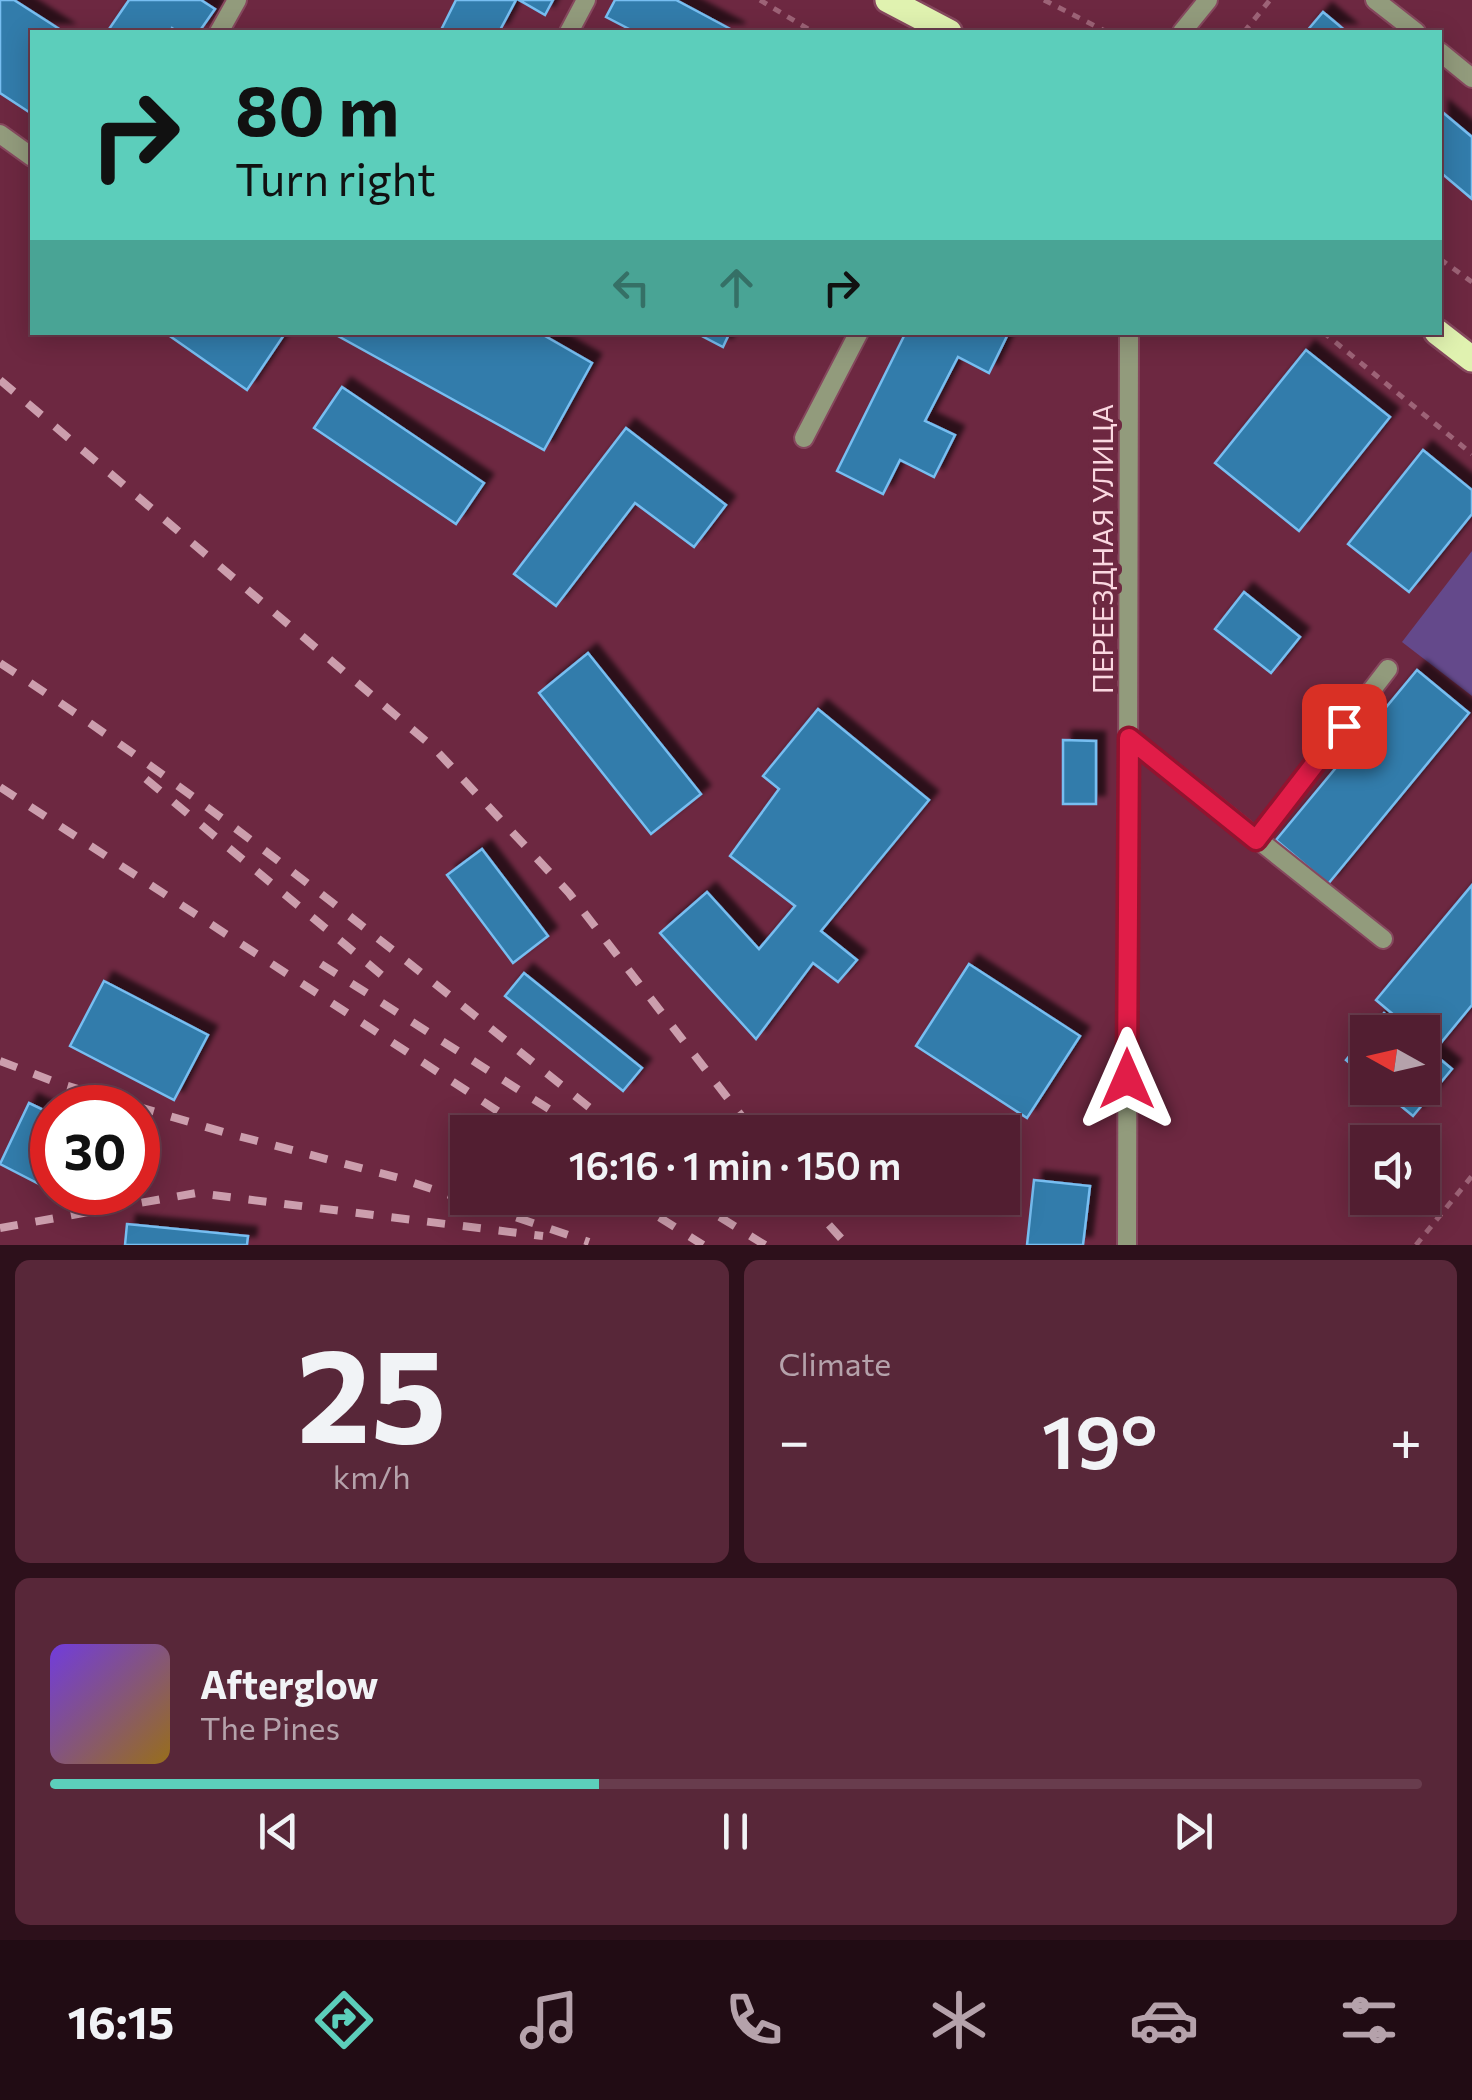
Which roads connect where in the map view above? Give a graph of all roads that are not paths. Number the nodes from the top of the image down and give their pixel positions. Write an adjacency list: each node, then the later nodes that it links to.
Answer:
1 (237, 0): 6 (street)
2 (586, 0): 7 (street)
3 (888, 0): 8 (main road)
4 (1208, 0): 9 (street)
5 (1376, 0): 10 (street)
6 (220, 30)
7 (570, 30)
8 (945, 30)
9 (1184, 30)
10 (1414, 30)
11 (1442, 54): 12 (street)
12 (1472, 78)
13 (0, 134): 14 (street)
14 (30, 156)
15 (857, 335): 19 (street)
16 (1130, 335): 21 (street, ПЕРЕЕЗДНАЯ УЛИЦА)
17 (1441, 335): 18 (main road)
18 (1472, 359)
19 (804, 438)
20 (1388, 669): 22 (street)
21 (1129, 738): 22 (street); 24 (street, ПЕРЕЕЗДНАЯ УЛИЦА)
22 (1256, 840): 23 (street)
23 (1382, 939)
24 (1128, 1245)

